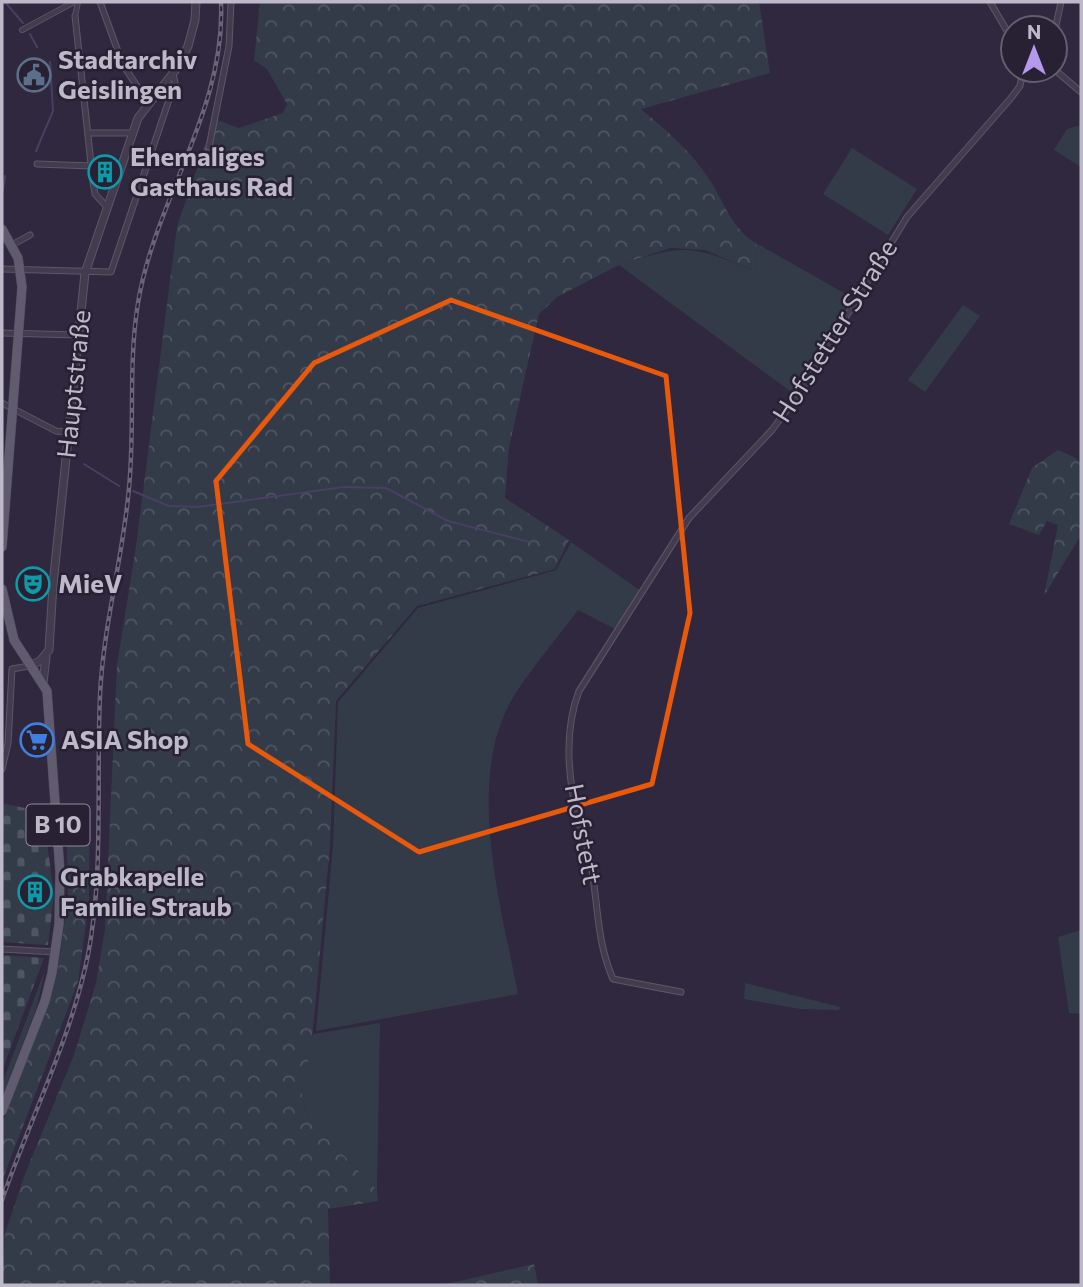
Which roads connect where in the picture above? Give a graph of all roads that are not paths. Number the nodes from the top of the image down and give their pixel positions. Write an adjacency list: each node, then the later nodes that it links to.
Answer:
1 (76, 2): 6 (street); 7 (street)
2 (100, 2): 12 (street)
3 (196, 2): 10 (street, Hauptstraße)
4 (231, 2): 15 (street)
5 (990, 2): 8 (street)
6 (64, 7): 7 (street); 9 (street)
7 (75, 16): 13 (street)
8 (999, 17)
9 (22, 30)
10 (173, 74): 12 (street, Hauptstraße); 24 (street)
11 (1021, 84): 33 (street, Hofstetter Straße)
12 (149, 104): 14 (street, Hauptstraße)
13 (89, 133): 14 (street); 17 (street)
14 (133, 133): 18 (street, Hauptstraße)
15 (209, 147)
16 (37, 164): 17 (street)
17 (92, 166): 18 (street)
18 (106, 206): 24 (street, Hauptstraße)
19 (2, 229): 21 (main road)
20 (30, 235): 21 (street)
21 (12, 245): 23 (main road)
22 (2, 269): 23 (street)
23 (21, 272): 24 (street); 26 (main road)
24 (85, 273): 27 (street, Hauptstraße)
25 (2, 333): 26 (street)
26 (19, 333): 27 (street); 29 (main road)
27 (78, 335): 30 (street, Hauptstraße)
28 (2, 403): 29 (street)
29 (12, 406): 30 (street); 31 (main road)
30 (69, 432): 34 (street, Hauptstraße)
31 (2, 547)
32 (2, 589): 35 (main road, B 10)
33 (620, 631): 40 (street, Hofstett)
34 (46, 656): 35 (street); 36 (street, Hauptstraße)
35 (29, 666): 36 (main road, B 10); 37 (street)
36 (43, 683): 39 (main road, B 10)
37 (2, 769)
38 (2, 949): 39 (street)
39 (52, 952): 41 (main road, B 10)
40 (681, 992)
41 (2, 1111)

